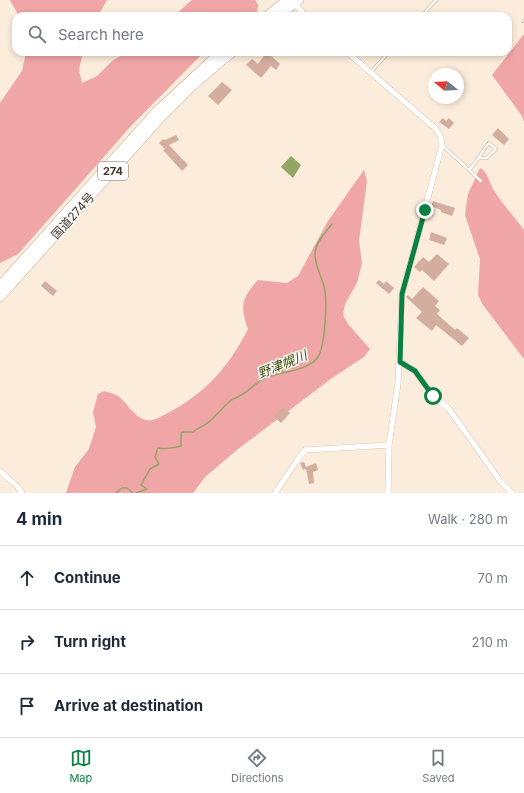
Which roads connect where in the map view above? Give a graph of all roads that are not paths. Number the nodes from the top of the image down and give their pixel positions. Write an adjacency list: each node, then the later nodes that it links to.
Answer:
1 (436, 0): 6 (lane)
2 (293, 1): 3 (highway); 4 (highway); 5 (street)
3 (274, 12)
4 (282, 12)
5 (303, 12)
6 (426, 12)
7 (217, 56): 16 (highway, 国道274号 / 274)
8 (227, 56): 17 (highway, 国道274号 / 274)
9 (352, 56): 11 (street)
10 (385, 56): 11 (lane)
11 (371, 72): 12 (street)
12 (442, 145): 14 (lane); 18 (street)
13 (480, 158): 13 (lane); 14 (lane)
14 (469, 170): 15 (lane)
15 (481, 181)
16 (0, 286)
17 (0, 297)
18 (400, 362): 19 (street); 24 (street)
19 (389, 445): 22 (street); 23 (street)
20 (0, 471): 21 (street)
21 (22, 493)
22 (275, 493)
23 (388, 493)
24 (512, 493)

